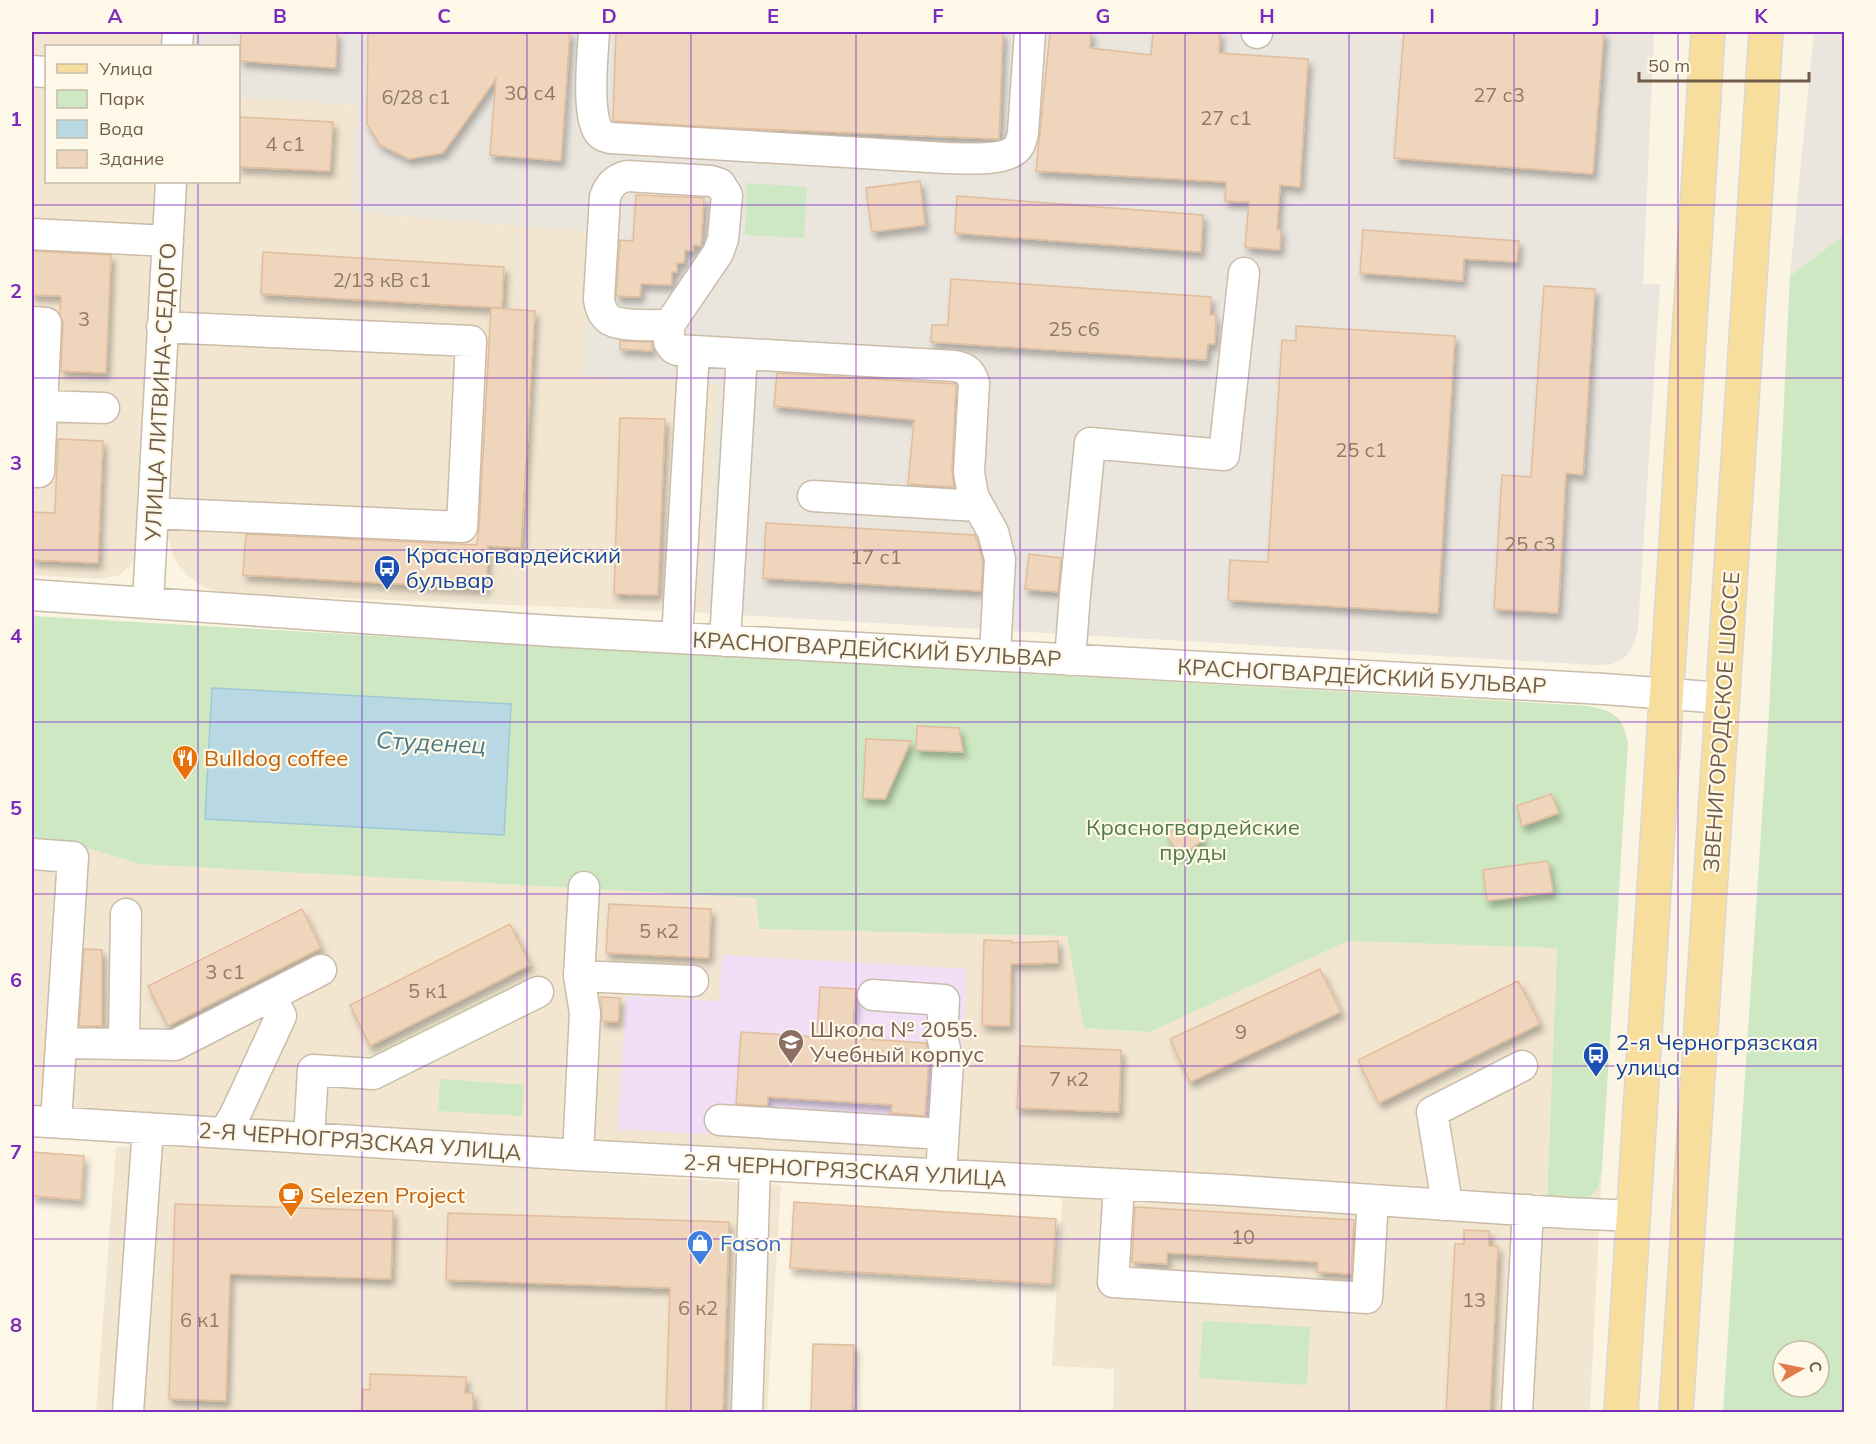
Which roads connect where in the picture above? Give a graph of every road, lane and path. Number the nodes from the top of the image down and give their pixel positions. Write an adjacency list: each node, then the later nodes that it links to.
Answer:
1 (594, 32): 2 (street)
2 (1030, 32)
3 (1708, 32): 26 (main road)
4 (1766, 32): 27 (main road, ЗВЕНИГОРОДСКОЕ ШОССЕ)
5 (171, 183): 7 (street, УЛИЦА ЛИТВИНА-СЕДОГО)
6 (32, 234): 7 (street)
7 (168, 241): 11 (street, УЛИЦА ЛИТВИНА-СЕДОГО)
8 (1244, 273): 25 (street)
9 (32, 322): 14 (street)
10 (669, 326): 10 (street); 12 (street)
11 (162, 327): 19 (street, УЛИЦА ЛИТВИНА-СЕДОГО); 19 (street)
12 (694, 351): 13 (street); 22 (street)
13 (742, 354): 18 (street); 23 (street)
14 (42, 406): 15 (street); 16 (street)
15 (104, 408)
16 (32, 472)
17 (813, 496): 18 (street)
18 (977, 506): 24 (street)
19 (153, 513): 21 (street, УЛИЦА ЛИТВИНА-СЕДОГО)
20 (32, 595): 21 (street, КРАСНОГВАРДЕЙСКИЙ БУЛЬВАР)
21 (148, 602): 22 (street, КРАСНОГВАРДЕЙСКИЙ БУЛЬВАР)
22 (677, 638): 23 (street, КРАСНОГВАРДЕЙСКИЙ БУЛЬВАР)
23 (725, 640): 24 (street, КРАСНОГВАРДЕЙСКИЙ БУЛЬВАР)
24 (995, 656): 25 (street, КРАСНОГВАРДЕЙСКИЙ БУЛЬВАР)
25 (1070, 660): 26 (street, КРАСНОГВАРДЕЙСКИЙ БУЛЬВАР)
26 (1666, 694): 27 (street, КРАСНОГВАРДЕЙСКИЙ БУЛЬВАР); 53 (main road)
27 (1722, 698): 58 (main road, ЗВЕНИГОРОДСКОЕ ШОССЕ)
28 (32, 854): 37 (street)
29 (584, 887): 32 (street)
30 (126, 914): 38 (street)
31 (321, 970): 36 (street)
32 (579, 976): 33 (street); 46 (street)
33 (693, 981)
34 (538, 992): 45 (street)
35 (873, 995): 44 (street)
36 (271, 996): 38 (street); 43 (street)
37 (61, 1043): 38 (street); 41 (street)
38 (124, 1044)
39 (1522, 1066): 51 (street)
40 (720, 1120): 44 (street)
41 (44, 1121): 42 (street, 2-Я ЧЕРНОГРЯЗСКАЯ УЛИЦА)
42 (148, 1128): 43 (street, 2-Я ЧЕРНОГРЯЗСКАЯ УЛИЦА); 54 (street)
43 (225, 1133): 45 (street, 2-Я ЧЕРНОГРЯЗСКАЯ УЛИЦА)
44 (943, 1134): 48 (street)
45 (309, 1137): 46 (street, 2-Я ЧЕРНОГРЯЗСКАЯ УЛИЦА)
46 (578, 1155): 47 (street, 2-Я ЧЕРНОГРЯЗСКАЯ УЛИЦА)
47 (755, 1165): 48 (street, 2-Я ЧЕРНОГРЯЗСКАЯ УЛИЦА); 55 (street)
48 (941, 1175): 49 (street, 2-Я ЧЕРНОГРЯЗСКАЯ УЛИЦА)
49 (1119, 1185): 50 (street, 2-Я ЧЕРНОГРЯЗСКАЯ УЛИЦА); 50 (street)
50 (1373, 1200): 51 (street, 2-Я ЧЕРНОГРЯЗСКАЯ УЛИЦА)
51 (1444, 1205): 52 (street, 2-Я ЧЕРНОГРЯЗСКАЯ УЛИЦА)
52 (1528, 1210): 53 (street, 2-Я ЧЕРНОГРЯЗСКАЯ УЛИЦА); 56 (street)
53 (1634, 1216): 57 (main road)
54 (128, 1413)
55 (747, 1413)
56 (1517, 1413)
57 (1621, 1413)
58 (1677, 1413)

